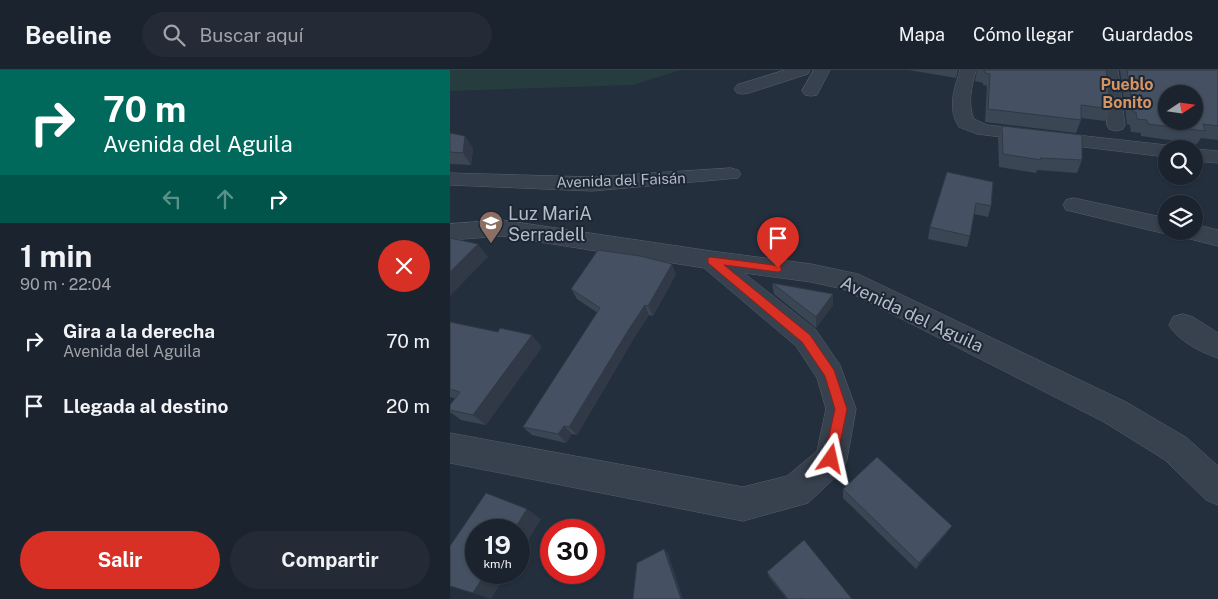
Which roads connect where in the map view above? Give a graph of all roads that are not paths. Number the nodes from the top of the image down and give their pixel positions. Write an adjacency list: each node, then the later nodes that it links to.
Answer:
1 (802, 70): 5 (street)
2 (822, 70): 6 (street)
3 (968, 70): 8 (street)
4 (1110, 70): 7 (street)
5 (743, 89)
6 (811, 91)
7 (1116, 124)
8 (1158, 151)
9 (1203, 156): 10 (street)
10 (1218, 157)
11 (731, 174): 12 (street, Avenida del Faisán)
12 (450, 179)
13 (1074, 205): 14 (street)
14 (1158, 224)
15 (450, 232): 18 (street, Avenida del Aguila)
16 (1203, 234): 17 (street)
17 (1218, 238)
18 (711, 260): 21 (street); 22 (street, Avenida del Aguila)
19 (1183, 325): 20 (street)
20 (1218, 346)
21 (450, 448)
22 (1218, 488)

